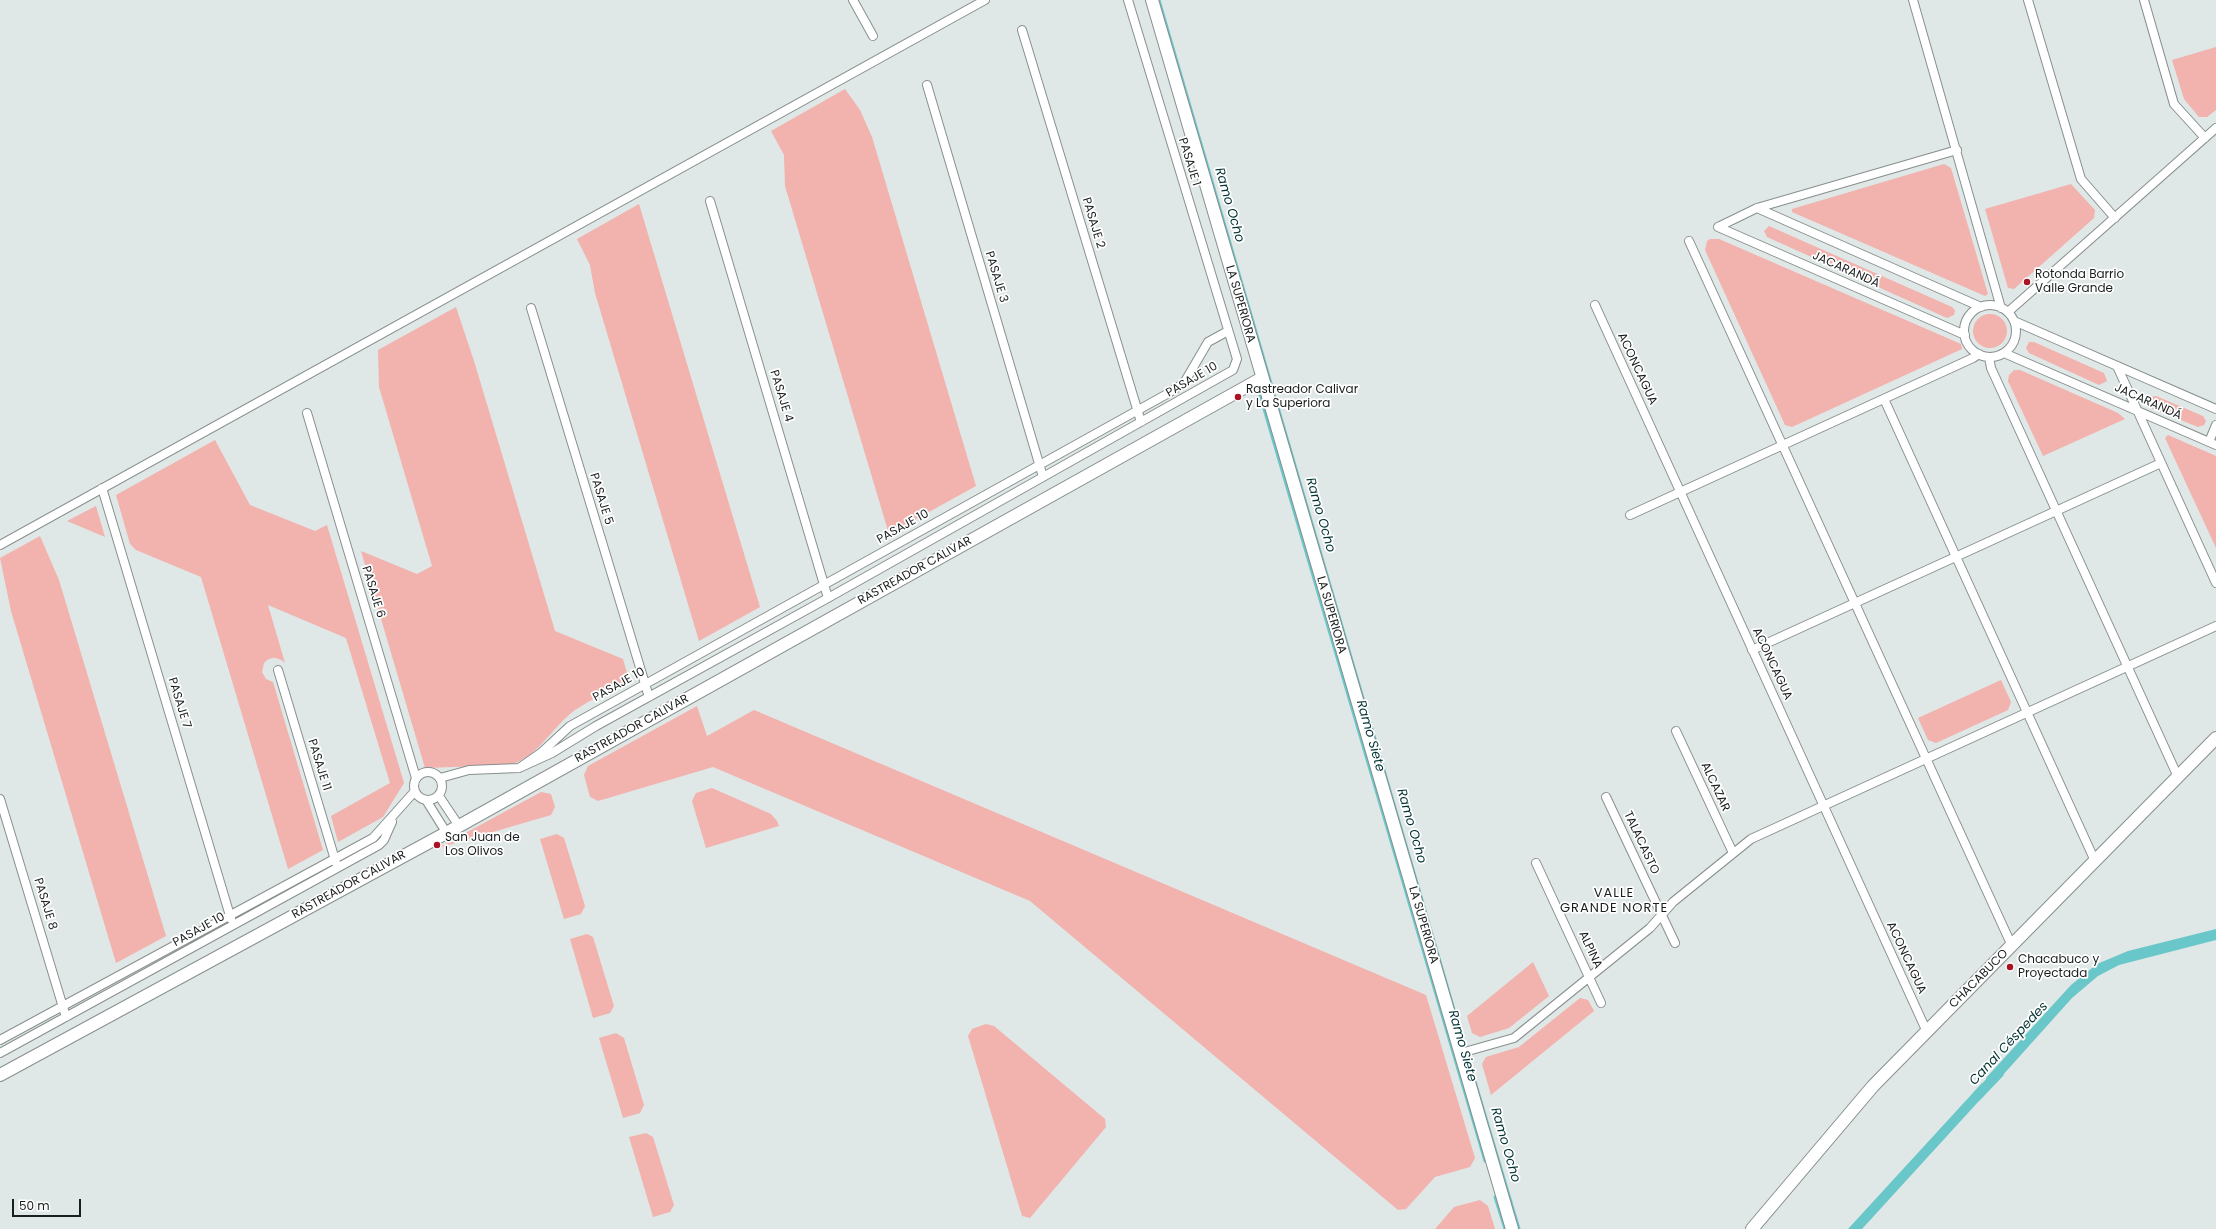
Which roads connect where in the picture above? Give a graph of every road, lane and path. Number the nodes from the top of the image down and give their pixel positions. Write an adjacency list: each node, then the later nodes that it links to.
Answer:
1 (853, 0): 9 (street)
2 (985, 0): 42 (street)
3 (1128, 0): 23 (street, PASAJE 1)
4 (1152, 0): 29 (street, LA SUPERIORA)
5 (1913, 0): 13 (street)
6 (2028, 0): 16 (street)
7 (2144, 0): 12 (street)
8 (1022, 30): 33 (street, PASAJE 2)
9 (873, 36)
10 (926, 85): 40 (street, PASAJE 3)
11 (2216, 128): 12 (street)
12 (2204, 138): 16 (street)
13 (1957, 150): 15 (street); 21 (street)
14 (710, 201): 49 (street, PASAJE 4)
15 (1757, 208): 19 (street, JACARANDÁ); 24 (street, JACARANDÁ)
16 (2115, 218): 21 (street)
17 (1690, 241): 38 (street)
18 (1595, 305): 43 (street, ACONCAGUA)
19 (1981, 307): 21 (street, JACARANDÁ); 24 (street)
20 (531, 308): 56 (street, PASAJE 5)
21 (2004, 310): 22 (street)
22 (2014, 321): 25 (street); 28 (street, JACARANDÁ)
23 (1228, 331): 33 (street, PASAJE 10); 35 (street, PASAJE 10)
24 (1965, 335): 26 (street)
25 (2004, 353): 27 (street); 32 (street, JACARANDÁ)
26 (1979, 354): 27 (street); 30 (street)
27 (1989, 357): 44 (street)
28 (2116, 366): 31 (street, JACARANDÁ); 32 (street)
29 (1262, 378): 73 (street, RASTREADOR CALIVAR); 92 (street, LA SUPERIORA)
30 (1884, 399): 38 (street); 47 (street)
31 (2216, 409)
32 (2137, 410): 37 (street, JACARANDÁ); 39 (street)
33 (1138, 411): 35 (street, PASAJE 2); 40 (street, PASAJE 10)
34 (307, 413): 64 (street, PASAJE 6)
35 (1141, 422): 41 (street, PASAJE 10)
36 (2216, 425): 37 (street)
37 (2212, 444)
38 (1783, 445): 43 (street); 51 (street)
39 (2161, 463): 44 (street); 48 (street)
40 (1039, 464): 41 (street, PASAJE 3); 49 (street, PASAJE 10)
41 (1044, 477): 50 (street, PASAJE 10)
42 (102, 488): 46 (street); 80 (street, PASAJE 7)
43 (1680, 492): 45 (street); 53 (street, ACONCAGUA)
44 (2056, 511): 47 (street); 54 (street)
45 (1630, 515)
46 (0, 545)
47 (1956, 557): 51 (street); 58 (street)
48 (2216, 583)
49 (824, 585): 50 (street, PASAJE 4); 56 (street, PASAJE 10)
50 (828, 598): 57 (street, PASAJE 10)
51 (1855, 603): 53 (street); 61 (street)
52 (2216, 626): 54 (street)
53 (1752, 650): 71 (street, ACONCAGUA)
54 (2128, 666): 58 (street); 63 (street)
55 (278, 670): 76 (street, PASAJE 11)
56 (644, 684): 57 (street, PASAJE 5); 62 (street, PASAJE 10)
57 (649, 697): 62 (street, PASAJE 10)
58 (2027, 712): 61 (street); 77 (street)
59 (1676, 731): 75 (street, ALCAZAR)
60 (2216, 738): 63 (street, CHACABUCO)
61 (1926, 758): 71 (street); 84 (street)
62 (519, 768): 65 (street, PASAJE 10)
63 (2178, 777): 77 (street, CHACABUCO)
64 (416, 778): 65 (street); 66 (street)
65 (440, 778): 67 (street)
66 (415, 791): 70 (street); 72 (street, PASAJE 10)
67 (439, 796): 70 (street); 73 (street)
68 (1606, 797): 81 (street, TALACASTO)
69 (0, 799): 87 (street, PASAJE 8)
70 (426, 800): 74 (street)
71 (1823, 805): 75 (street); 89 (street, ACONCAGUA)
72 (395, 814): 76 (street, PASAJE 10); 79 (street, PASAJE 10)
73 (458, 826): 74 (street, RASTREADOR CALIVAR)
74 (446, 832): 93 (street, RASTREADOR CALIVAR)
75 (1733, 853): 81 (street)
76 (335, 859): 79 (street, PASAJE 11); 80 (street, PASAJE 10)
77 (2095, 861): 84 (street, CHACABUCO)
78 (1536, 863): 85 (street, ALPINA)
79 (337, 868): 82 (street, PASAJE 10)
80 (230, 915): 82 (street, PASAJE 7); 87 (street, PASAJE 10)
81 (1662, 915): 83 (street, TALACASTO); 85 (street)
82 (233, 925): 88 (street, PASAJE 10)
83 (1675, 943)
84 (2012, 946): 89 (street, CHACABUCO)
85 (1589, 977): 86 (street, ALPINA); 92 (street)
86 (1601, 1003)
87 (63, 1005): 88 (street, PASAJE 8); 90 (street, PASAJE 10)
88 (66, 1017): 91 (street, PASAJE 10)
89 (1926, 1032): 95 (street, CHACABUCO)
90 (0, 1040)
91 (0, 1054)
92 (1461, 1054): 94 (street, LA SUPERIORA)
93 (0, 1075)
94 (1512, 1229)
95 (1752, 1229)

